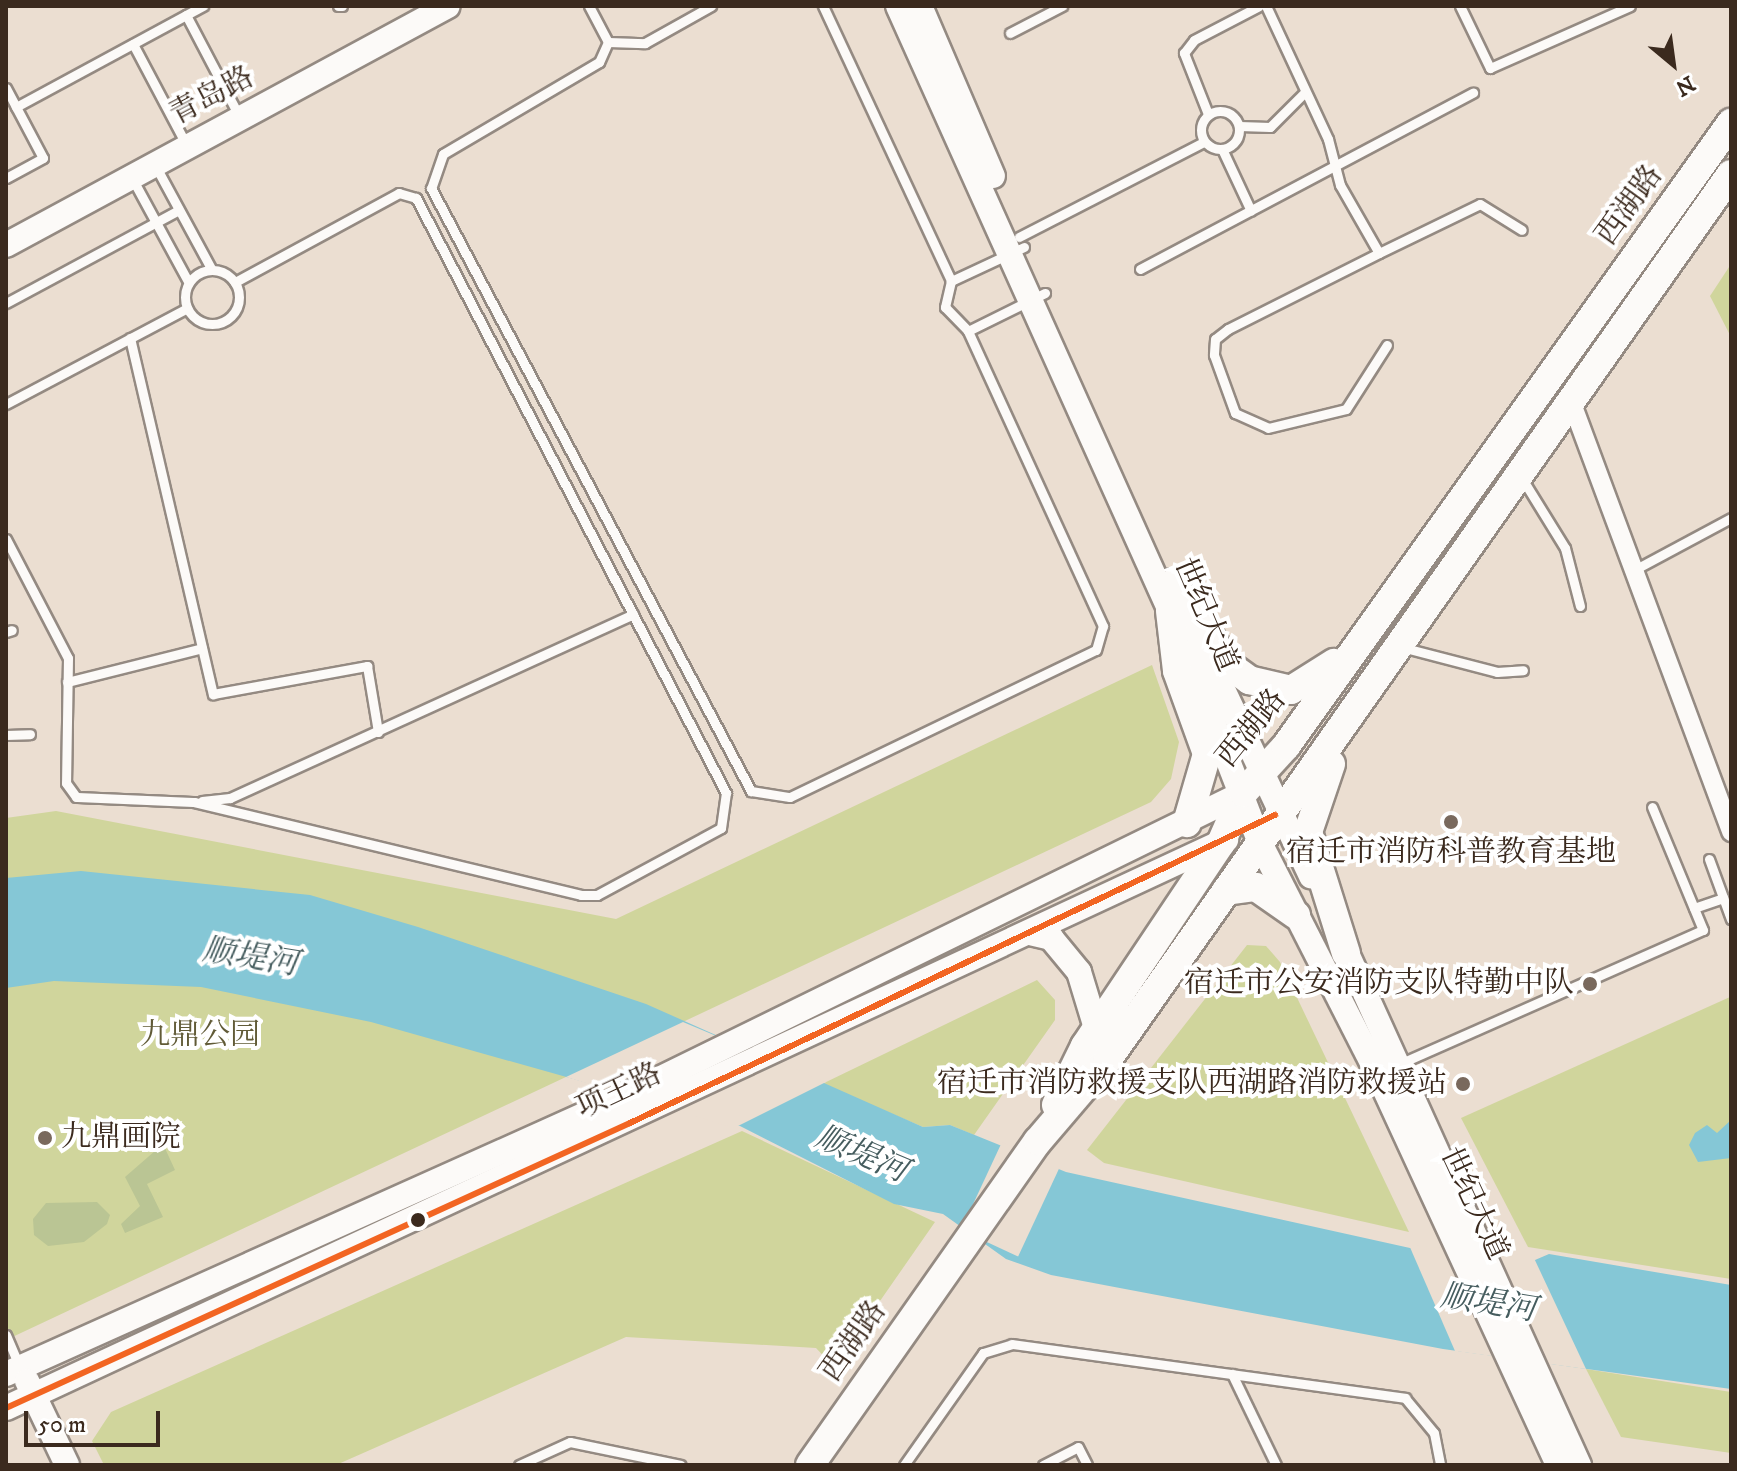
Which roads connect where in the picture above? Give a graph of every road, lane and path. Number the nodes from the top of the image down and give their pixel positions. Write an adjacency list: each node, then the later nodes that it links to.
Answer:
1 (203, 6): 13 (lane)
2 (448, 6): 22 (street, 青岛路)
3 (589, 6): 15 (lane)
4 (711, 6): 15 (lane)
5 (823, 6): 42 (lane)
6 (898, 6): 38 (street, 世纪大道)
7 (920, 6): 38 (street, 世纪大道)
8 (1062, 6): 14 (lane)
9 (1259, 6): 21 (lane)
10 (1266, 6): 18 (lane)
11 (1460, 6): 12 (lane)
12 (1630, 6)
13 (186, 15): 16 (lane); 22 (lane)
14 (1010, 33)
15 (608, 42): 48 (lane)
16 (133, 44): 20 (lane); 26 (lane)
17 (6, 88): 20 (lane)
18 (1305, 92): 24 (lane); 29 (lane)
19 (1473, 93): 29 (lane)
20 (16, 107): 32 (lane)
21 (1208, 114): 24 (lane); 25 (lane)
22 (240, 118): 26 (street, 青岛路)
23 (1731, 123): 57 (main road, 西湖路)
24 (1239, 126): 27 (lane)
25 (1204, 142): 27 (lane); 38 (lane)
26 (187, 146): 28 (street, 青岛路)
27 (1222, 149): 34 (lane)
28 (155, 164): 31 (street, 青岛路); 33 (lane)
29 (1336, 166): 34 (lane); 39 (lane)
30 (1731, 174): 51 (main road)
31 (131, 177): 35 (lane); 37 (street, 青岛路)
32 (6, 178)
33 (179, 210): 35 (lane); 41 (lane)
34 (1251, 211): 40 (lane)
35 (156, 223): 44 (lane); 46 (lane)
36 (1522, 230): 39 (lane)
37 (6, 245)
38 (1018, 246): 42 (lane); 45 (street, 世纪大道)
39 (1379, 253): 50 (lane)
40 (1140, 269)
41 (212, 270): 43 (lane); 44 (lane)
42 (951, 281): 48 (lane)
43 (235, 282): 47 (lane); 61 (lane)
44 (189, 283): 47 (lane)
45 (1038, 296): 48 (lane); 58 (street, 世纪大道)
46 (6, 303)
47 (187, 308): 49 (lane)
48 (968, 331)
49 (130, 338): 52 (lane); 63 (lane)
50 (1387, 345)
51 (1571, 401): 53 (main road); 56 (street)
52 (6, 404)
53 (1519, 475): 59 (lane); 60 (main road)
54 (1731, 518): 56 (lane)
55 (6, 539): 65 (lane)
56 (1634, 570): 74 (street)
57 (1405, 580): 58 (main road); 69 (main road, 西湖路)
58 (1171, 597): 69 (street, 世纪大道); 73 (main road)
59 (1580, 606)
60 (1424, 610): 62 (main road); 72 (main road)
61 (633, 614): 66 (lane); 70 (lane)
62 (1401, 647): 64 (lane); 84 (main road)
63 (202, 648): 65 (lane); 66 (lane)
64 (1523, 670)
65 (67, 682): 70 (lane)
66 (378, 732): 70 (lane)
67 (30, 734): 68 (lane)
68 (6, 735)
69 (1253, 784): 72 (street, 世纪大道); 73 (street, 项王路); 75 (street, 世纪大道); 76 (main road, 西湖路)
70 (194, 802)
71 (1652, 807): 80 (lane)
72 (1282, 812): 75 (main road); 84 (street, 世纪大道)
73 (1187, 823): 90 (street, 项王路)
74 (1731, 832)
75 (1257, 834): 76 (street, 项王路); 78 (main road); 81 (street, 世纪大道)
76 (1221, 843): 83 (street, 项王路); 85 (main road, 西湖路)
77 (1709, 859): 79 (lane)
78 (1226, 891): 81 (main road); 87 (main road)
79 (1723, 898): 80 (lane); 82 (lane)
80 (1694, 908): 86 (lane)
81 (1296, 915): 86 (street, 世纪大道)
82 (1731, 919)
83 (1030, 933): 85 (street); 92 (street, 项王路)
84 (1346, 953): 86 (street, 世纪大道)
85 (1096, 1028): 87 (main road, 西湖路)
86 (1387, 1069): 89 (street, 世纪大道); 89 (street, 世纪大道)
87 (1038, 1141): 97 (main road, 西湖路)
88 (6, 1335): 90 (lane)
89 (1523, 1367): 103 (street, 世纪大道); 104 (street, 世纪大道)
90 (13, 1371): 92 (street)
91 (1232, 1374): 98 (lane); 101 (lane); 102 (lane)
92 (33, 1395): 93 (street, 项王路); 94 (street)
93 (6, 1408)
94 (67, 1465)
95 (519, 1465): 96 (lane)
96 (681, 1465)
97 (810, 1465)
98 (904, 1465)
99 (1043, 1465): 100 (lane)
100 (1087, 1465)
101 (1276, 1465)
102 (1440, 1465)
103 (1558, 1465)
104 (1579, 1465)

